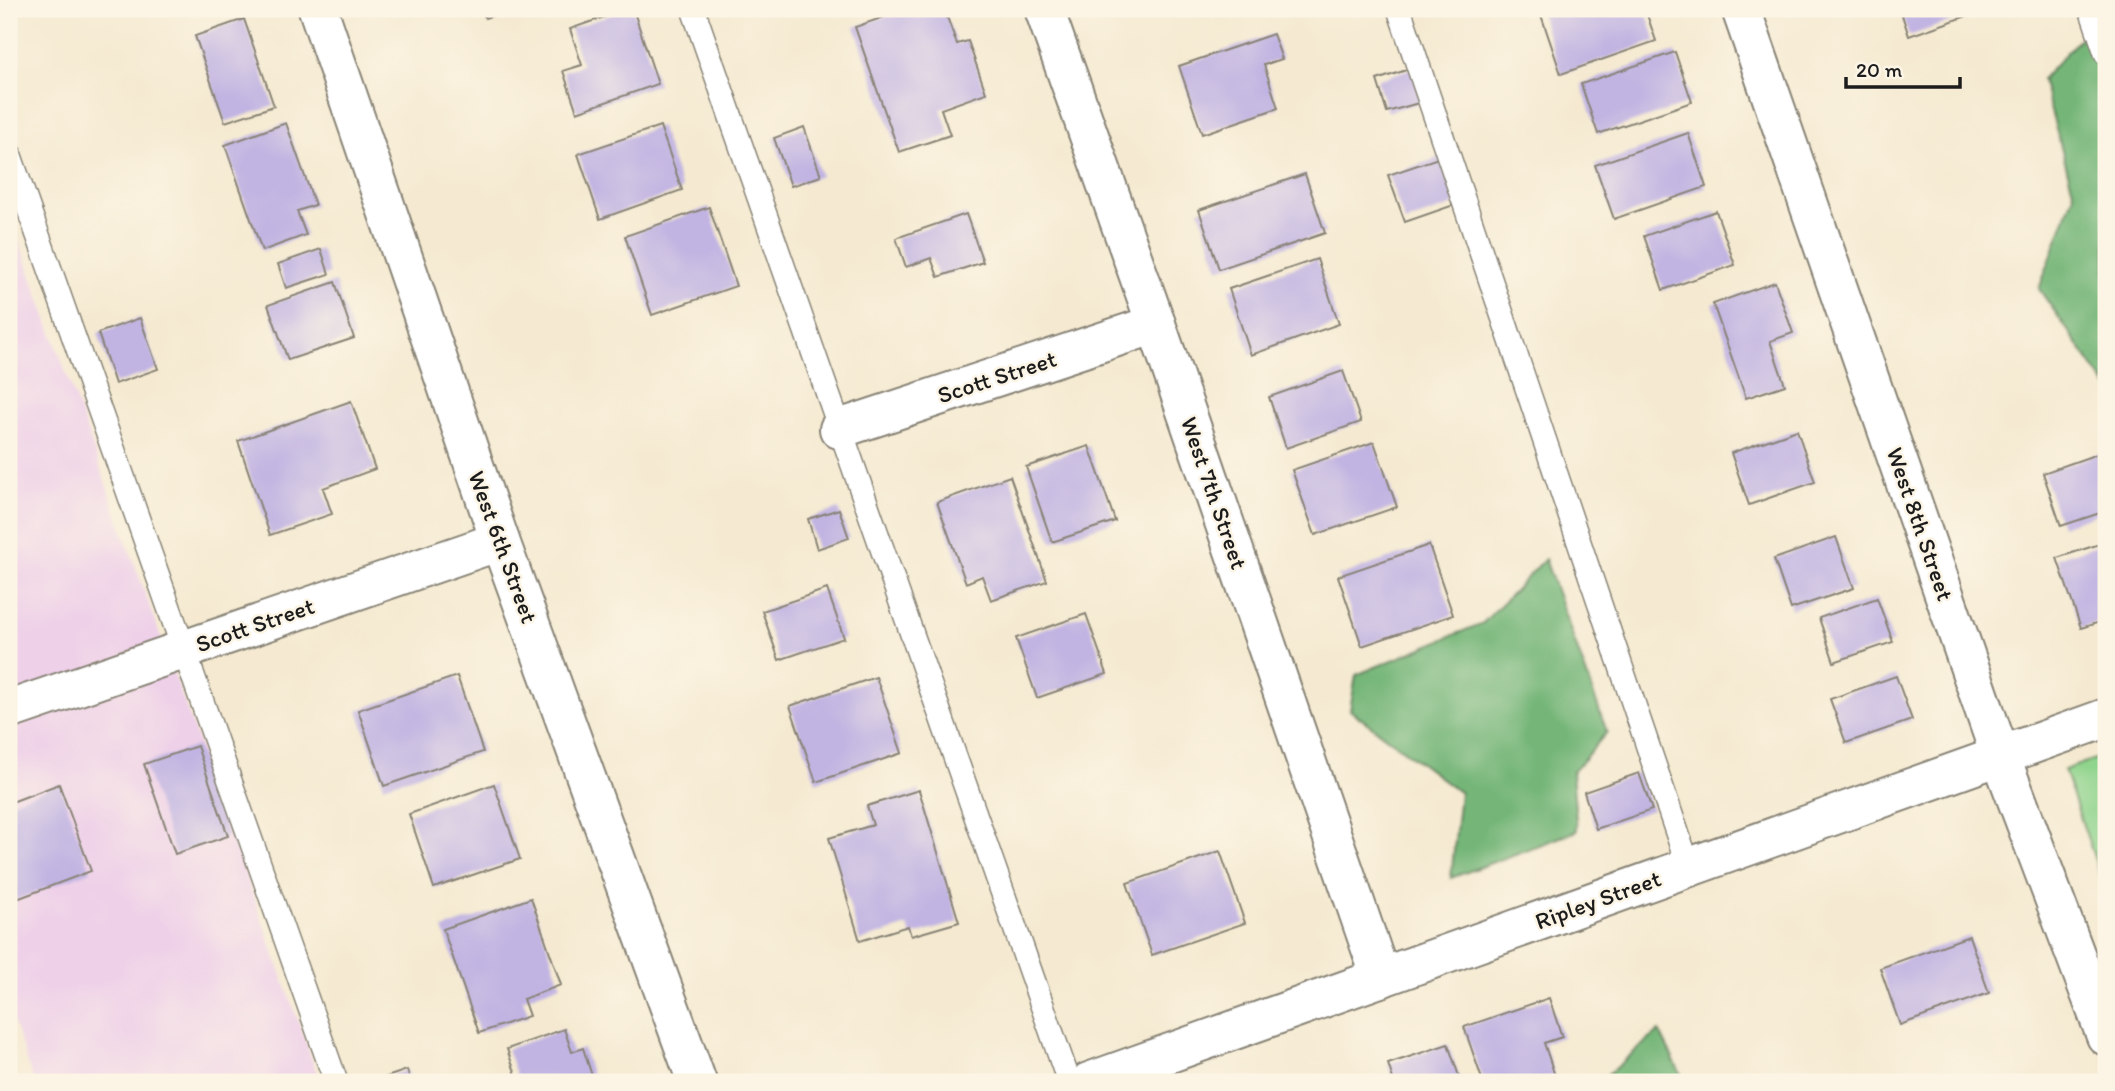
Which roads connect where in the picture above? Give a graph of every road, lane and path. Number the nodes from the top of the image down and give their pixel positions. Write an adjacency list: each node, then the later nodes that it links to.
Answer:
1 (318, 9): 11 (street, West 6th Street)
2 (693, 9): 10 (lane)
3 (1044, 9): 9 (street, West 7th Street)
4 (1399, 9): 16 (lane)
5 (1741, 9): 15 (street, West 8th Street)
6 (2091, 9): 7 (lane)
7 (2106, 52)
8 (9, 153): 12 (lane)
9 (1156, 324): 10 (street, Scott Street); 17 (street, West 7th Street)
10 (839, 429): 21 (lane)
11 (500, 541): 12 (street, Scott Street); 20 (street, West 6th Street)
12 (183, 650): 13 (street, Scott Street); 19 (lane)
13 (9, 710)
14 (2106, 718): 15 (street, Ripley Street)
15 (2000, 755): 16 (street, Ripley Street); 18 (street, West 8th Street)
16 (1689, 868): 17 (street, Ripley Street)
17 (1381, 978): 22 (street, Ripley Street)
18 (2106, 1036)
19 (336, 1082)
20 (697, 1082)
21 (1069, 1082)
22 (1088, 1082)

